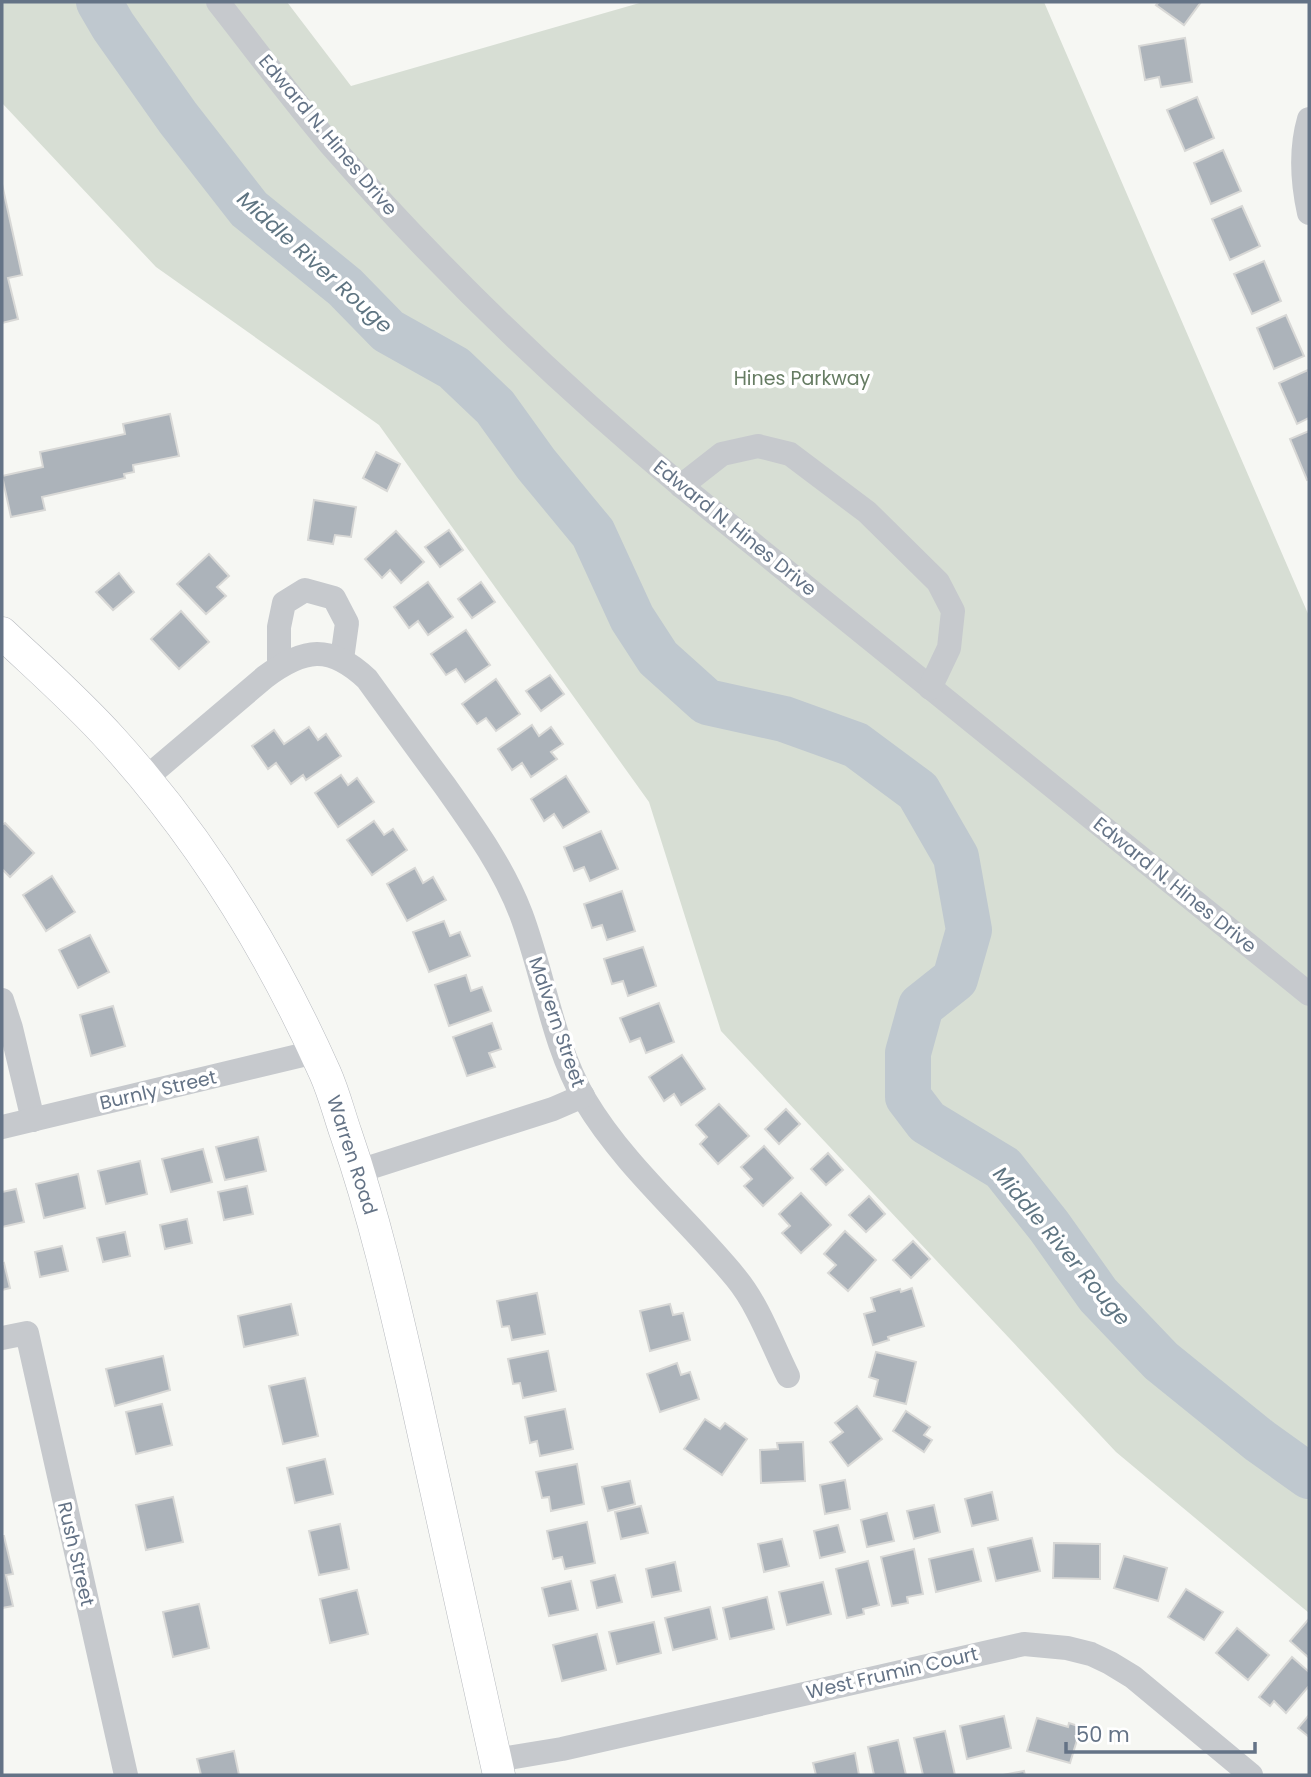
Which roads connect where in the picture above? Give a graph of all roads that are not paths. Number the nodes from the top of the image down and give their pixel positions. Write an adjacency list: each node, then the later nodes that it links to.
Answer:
1 (218, 2): 4 (street, Edward N. Hines Drive)
2 (1309, 118): 3 (street)
3 (1309, 213)
4 (681, 486): 8 (street, Edward N. Hines Drive); 8 (street)
5 (2, 633): 9 (main road, Warren Road)
6 (342, 659): 7 (street); 7 (street); 13 (street, Malvern Street)
7 (279, 666): 9 (street)
8 (930, 688): 10 (street, Edward N. Hines Drive)
9 (146, 778): 12 (main road, Warren Road)
10 (1309, 994)
11 (2, 1000): 14 (street)
12 (315, 1052): 14 (street, Burnly Street); 16 (main road, Warren Road)
13 (583, 1096): 16 (street); 18 (street, Malvern Street)
14 (33, 1120): 15 (street, Burnly Street)
15 (2, 1127)
16 (359, 1171): 19 (main road, Warren Road)
17 (2, 1338): 20 (street, Rush Street)
18 (788, 1376)
19 (498, 1768): 21 (street, West Frumin Court)
20 (126, 1775)
21 (1251, 1775)

